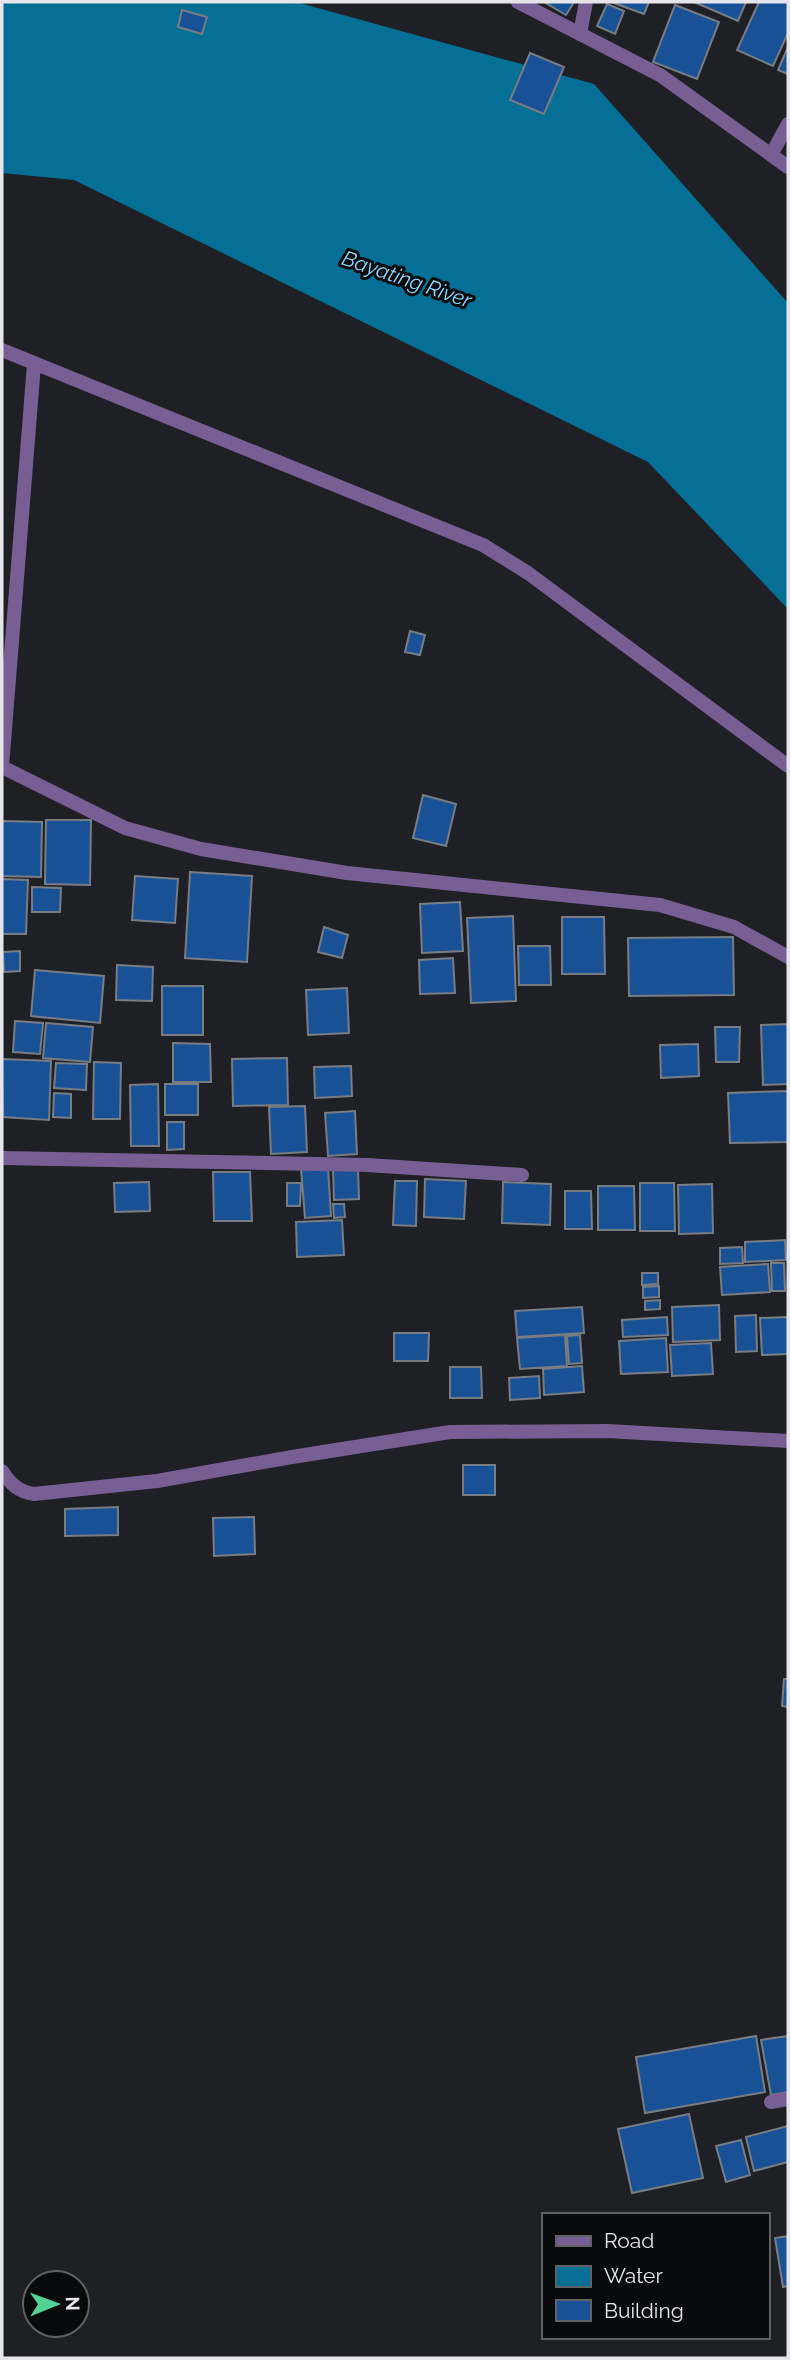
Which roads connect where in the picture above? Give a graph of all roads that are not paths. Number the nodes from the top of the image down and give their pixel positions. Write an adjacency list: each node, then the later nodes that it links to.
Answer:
1 (518, 2): 3 (street)
2 (586, 2): 3 (street)
3 (580, 34): 5 (street)
4 (788, 124): 5 (street)
5 (771, 155): 6 (street)
6 (788, 167)
7 (2, 350): 8 (street)
8 (34, 363): 9 (street); 10 (street)
9 (788, 766)
10 (2, 767): 11 (street)
11 (788, 957)
12 (2, 1158): 13 (street)
13 (522, 1175)
14 (788, 1441): 15 (street)
15 (2, 1471)
16 (788, 2099): 17 (street)
17 (771, 2102)

